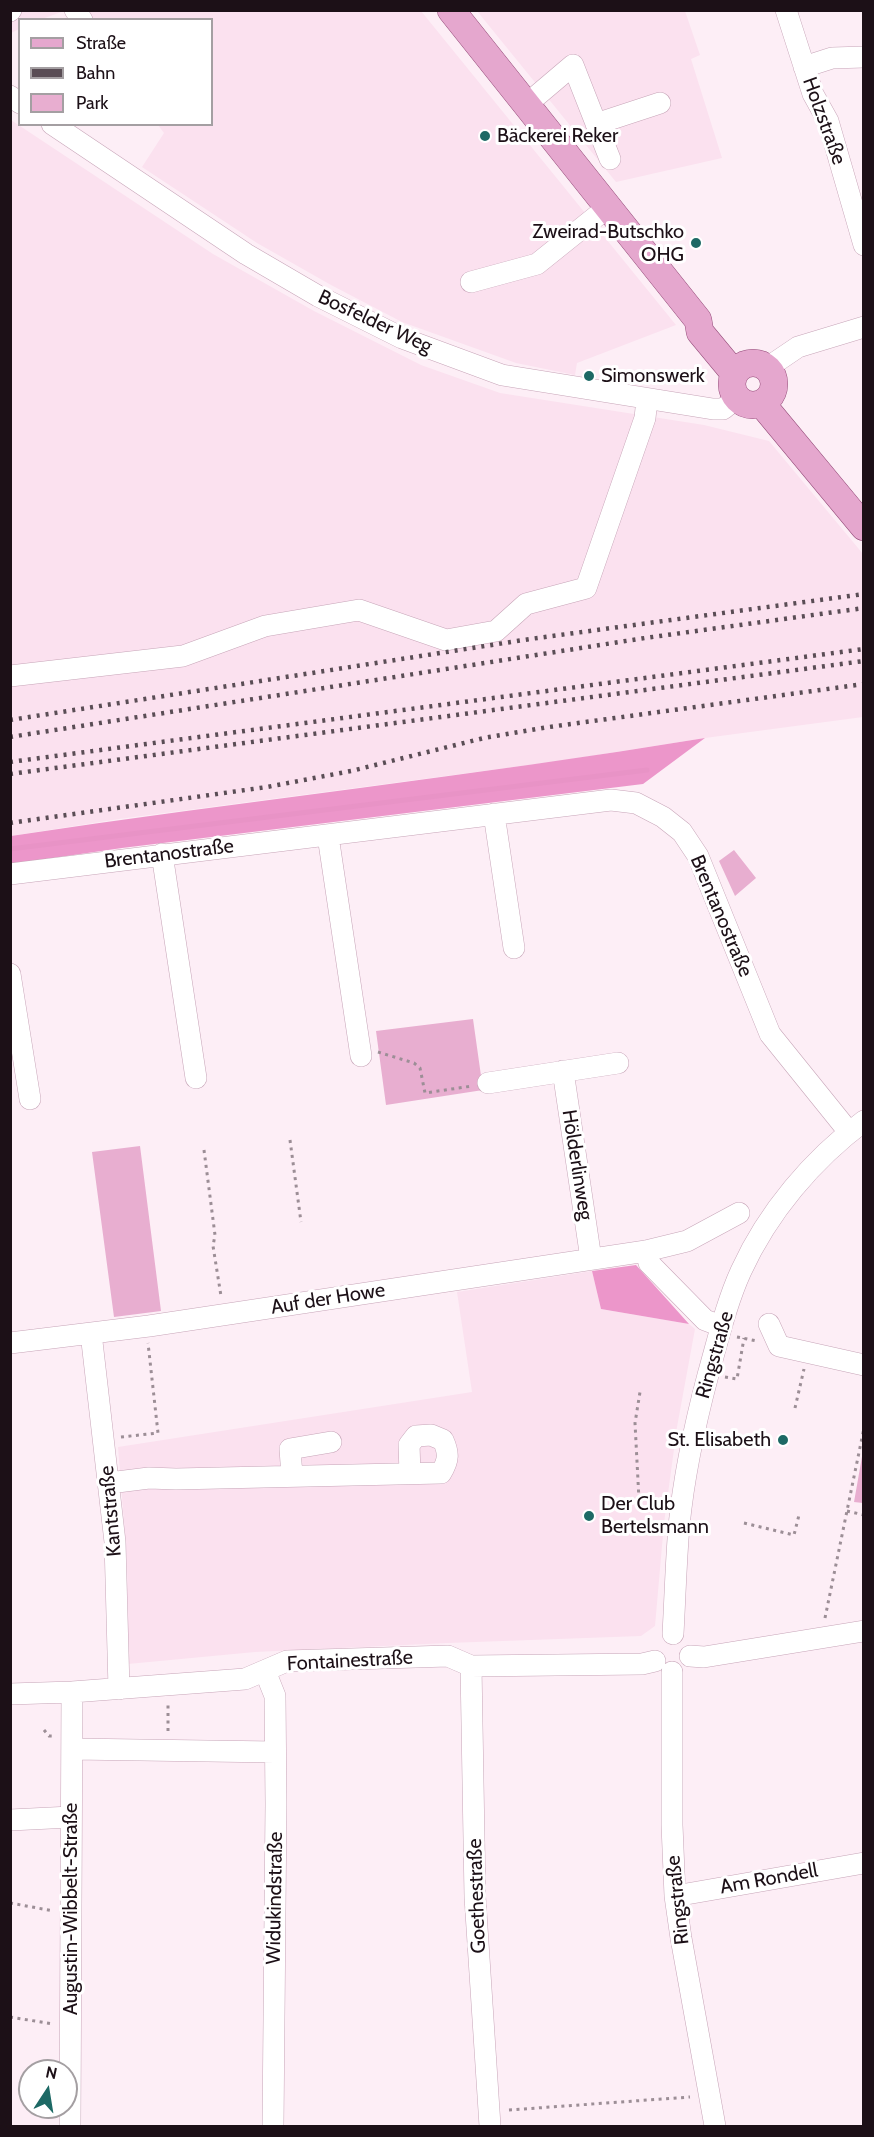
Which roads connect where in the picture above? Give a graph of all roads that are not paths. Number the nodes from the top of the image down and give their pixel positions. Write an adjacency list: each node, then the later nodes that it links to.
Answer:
1 (452, 10): 6 (main road)
2 (786, 10): 4 (street, Holzstraße)
3 (864, 57): 4 (street, Holzstraße)
4 (804, 67): 11 (street, Holzstraße)
5 (660, 103): 7 (street)
6 (526, 104): 7 (street); 10 (main road)
7 (596, 124): 9 (street)
8 (55, 126): 15 (street, Bosfelder Weg)
9 (610, 159)
10 (608, 207): 12 (street); 14 (main road)
11 (864, 245)
12 (471, 282)
13 (864, 327): 14 (street, Bosfelder Weg)
14 (753, 384): 15 (street, Bosfelder Weg); 16 (main road); 17 (main road)
15 (647, 399): 18 (street)
16 (864, 506)
17 (864, 527)
18 (10, 676)
19 (494, 814): 20 (street, Brentanostraße); 23 (street); 31 (street, Brentanostraße)
20 (328, 836): 21 (street, Brentanostraße); 25 (street)
21 (162, 854): 22 (street, Brentanostraße); 28 (street)
22 (10, 874)
23 (514, 948)
24 (10, 974): 30 (street)
25 (360, 1051)
26 (618, 1063): 27 (street)
27 (562, 1071): 29 (street); 34 (street, Hölderlinweg)
28 (196, 1078)
29 (488, 1083)
30 (30, 1099)
31 (856, 1127): 36 (street, Ringstraße)
32 (739, 1213): 33 (street, Auf der Howe)
33 (646, 1251): 34 (street, Auf der Howe); 36 (street)
34 (591, 1259): 37 (street, Auf der Howe)
35 (769, 1324): 39 (street)
36 (721, 1329): 45 (street, Ringstraße)
37 (91, 1333): 38 (street, Auf der Howe); 43 (street, Kantstraße)
38 (10, 1343)
39 (864, 1365)
40 (331, 1442): 42 (street)
41 (410, 1473): 42 (street)
42 (292, 1476): 43 (street)
43 (109, 1483): 50 (street, Kantstraße)
44 (864, 1631): 46 (street)
45 (673, 1634): 46 (street); 48 (street)
46 (690, 1656): 48 (street)
47 (471, 1666): 48 (street, Fontainestraße); 49 (street, Fontainestraße); 59 (street, Goethestraße)
48 (663, 1666): 58 (street, Ringstraße)
49 (265, 1671): 50 (street, Fontainestraße); 54 (street, Widukindstraße)
50 (119, 1689): 51 (street, Fontainestraße)
51 (72, 1692): 52 (street, Fontainestraße); 53 (street, Augustin-Wibbelt-Straße)
52 (10, 1694)
53 (73, 1749): 54 (street); 55 (street, Augustin-Wibbelt-Straße)
54 (275, 1752): 61 (street, Widukindstraße)
55 (71, 1817): 56 (street); 60 (street, Augustin-Wibbelt-Straße)
56 (10, 1820)
57 (864, 1863): 58 (street, Am Rondell)
58 (675, 1896): 62 (street, Ringstraße)
59 (489, 2119)
60 (70, 2127)
61 (273, 2127)
62 (715, 2127)

